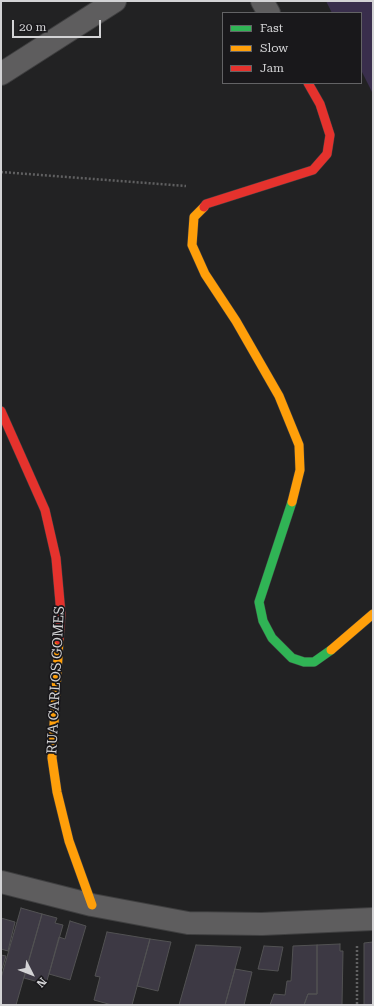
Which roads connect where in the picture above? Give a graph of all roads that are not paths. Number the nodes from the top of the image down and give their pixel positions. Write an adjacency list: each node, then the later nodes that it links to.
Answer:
1 (115, 1): 4 (street)
2 (262, 1): 3 (street)
3 (268, 12)
4 (1, 74)
5 (309, 84): 7 (street)
6 (1, 411): 9 (street, RUA CARLOS GOMES)
7 (373, 614)
8 (1, 882): 9 (street)
9 (92, 906): 10 (street)
10 (365, 919)

